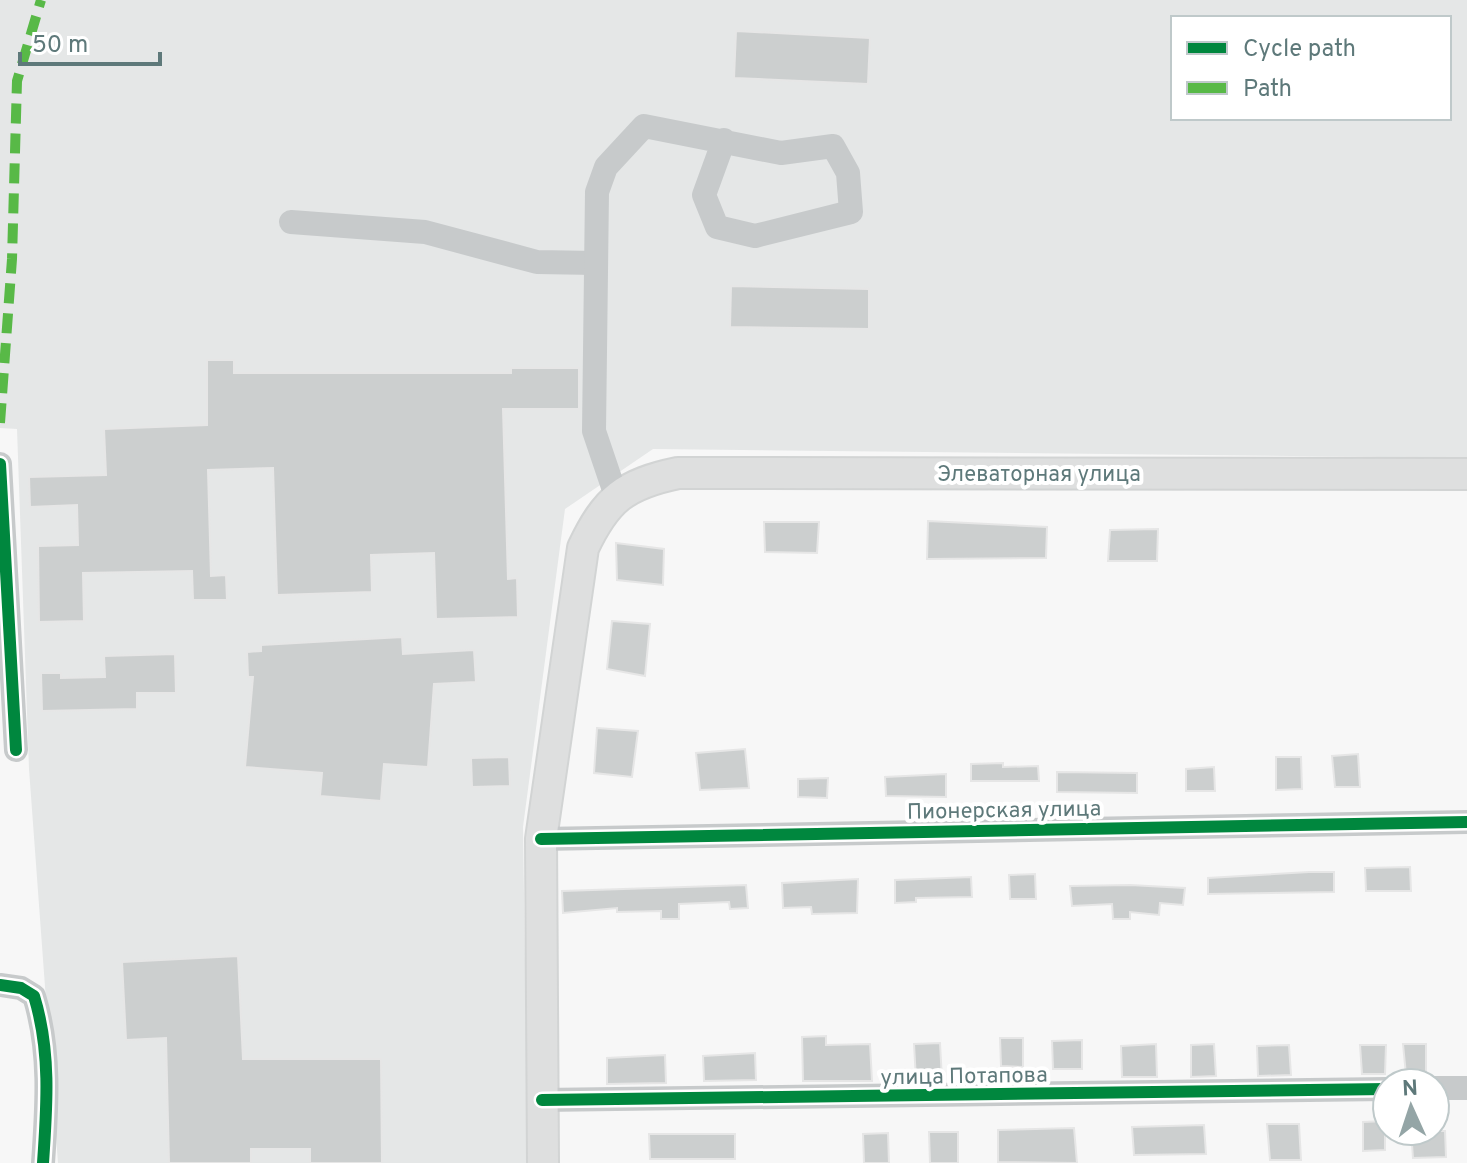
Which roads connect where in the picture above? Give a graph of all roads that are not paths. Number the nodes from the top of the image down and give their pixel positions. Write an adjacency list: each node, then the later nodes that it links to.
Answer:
1 (724, 140): 1 (street); 3 (street)
2 (291, 222): 3 (street)
3 (596, 263): 6 (street)
4 (0, 464): 7 (street)
5 (1467, 474): 6 (main road, Элеваторная улица)
6 (616, 496): 9 (main road)
7 (16, 750)
8 (1467, 822): 9 (street, Пионерская улица)
9 (541, 839): 12 (main road)
10 (10, 987): 13 (street)
11 (1371, 1089): 12 (street, улица Потапова)
12 (542, 1100): 14 (main road)
13 (43, 1163)
14 (543, 1163)

